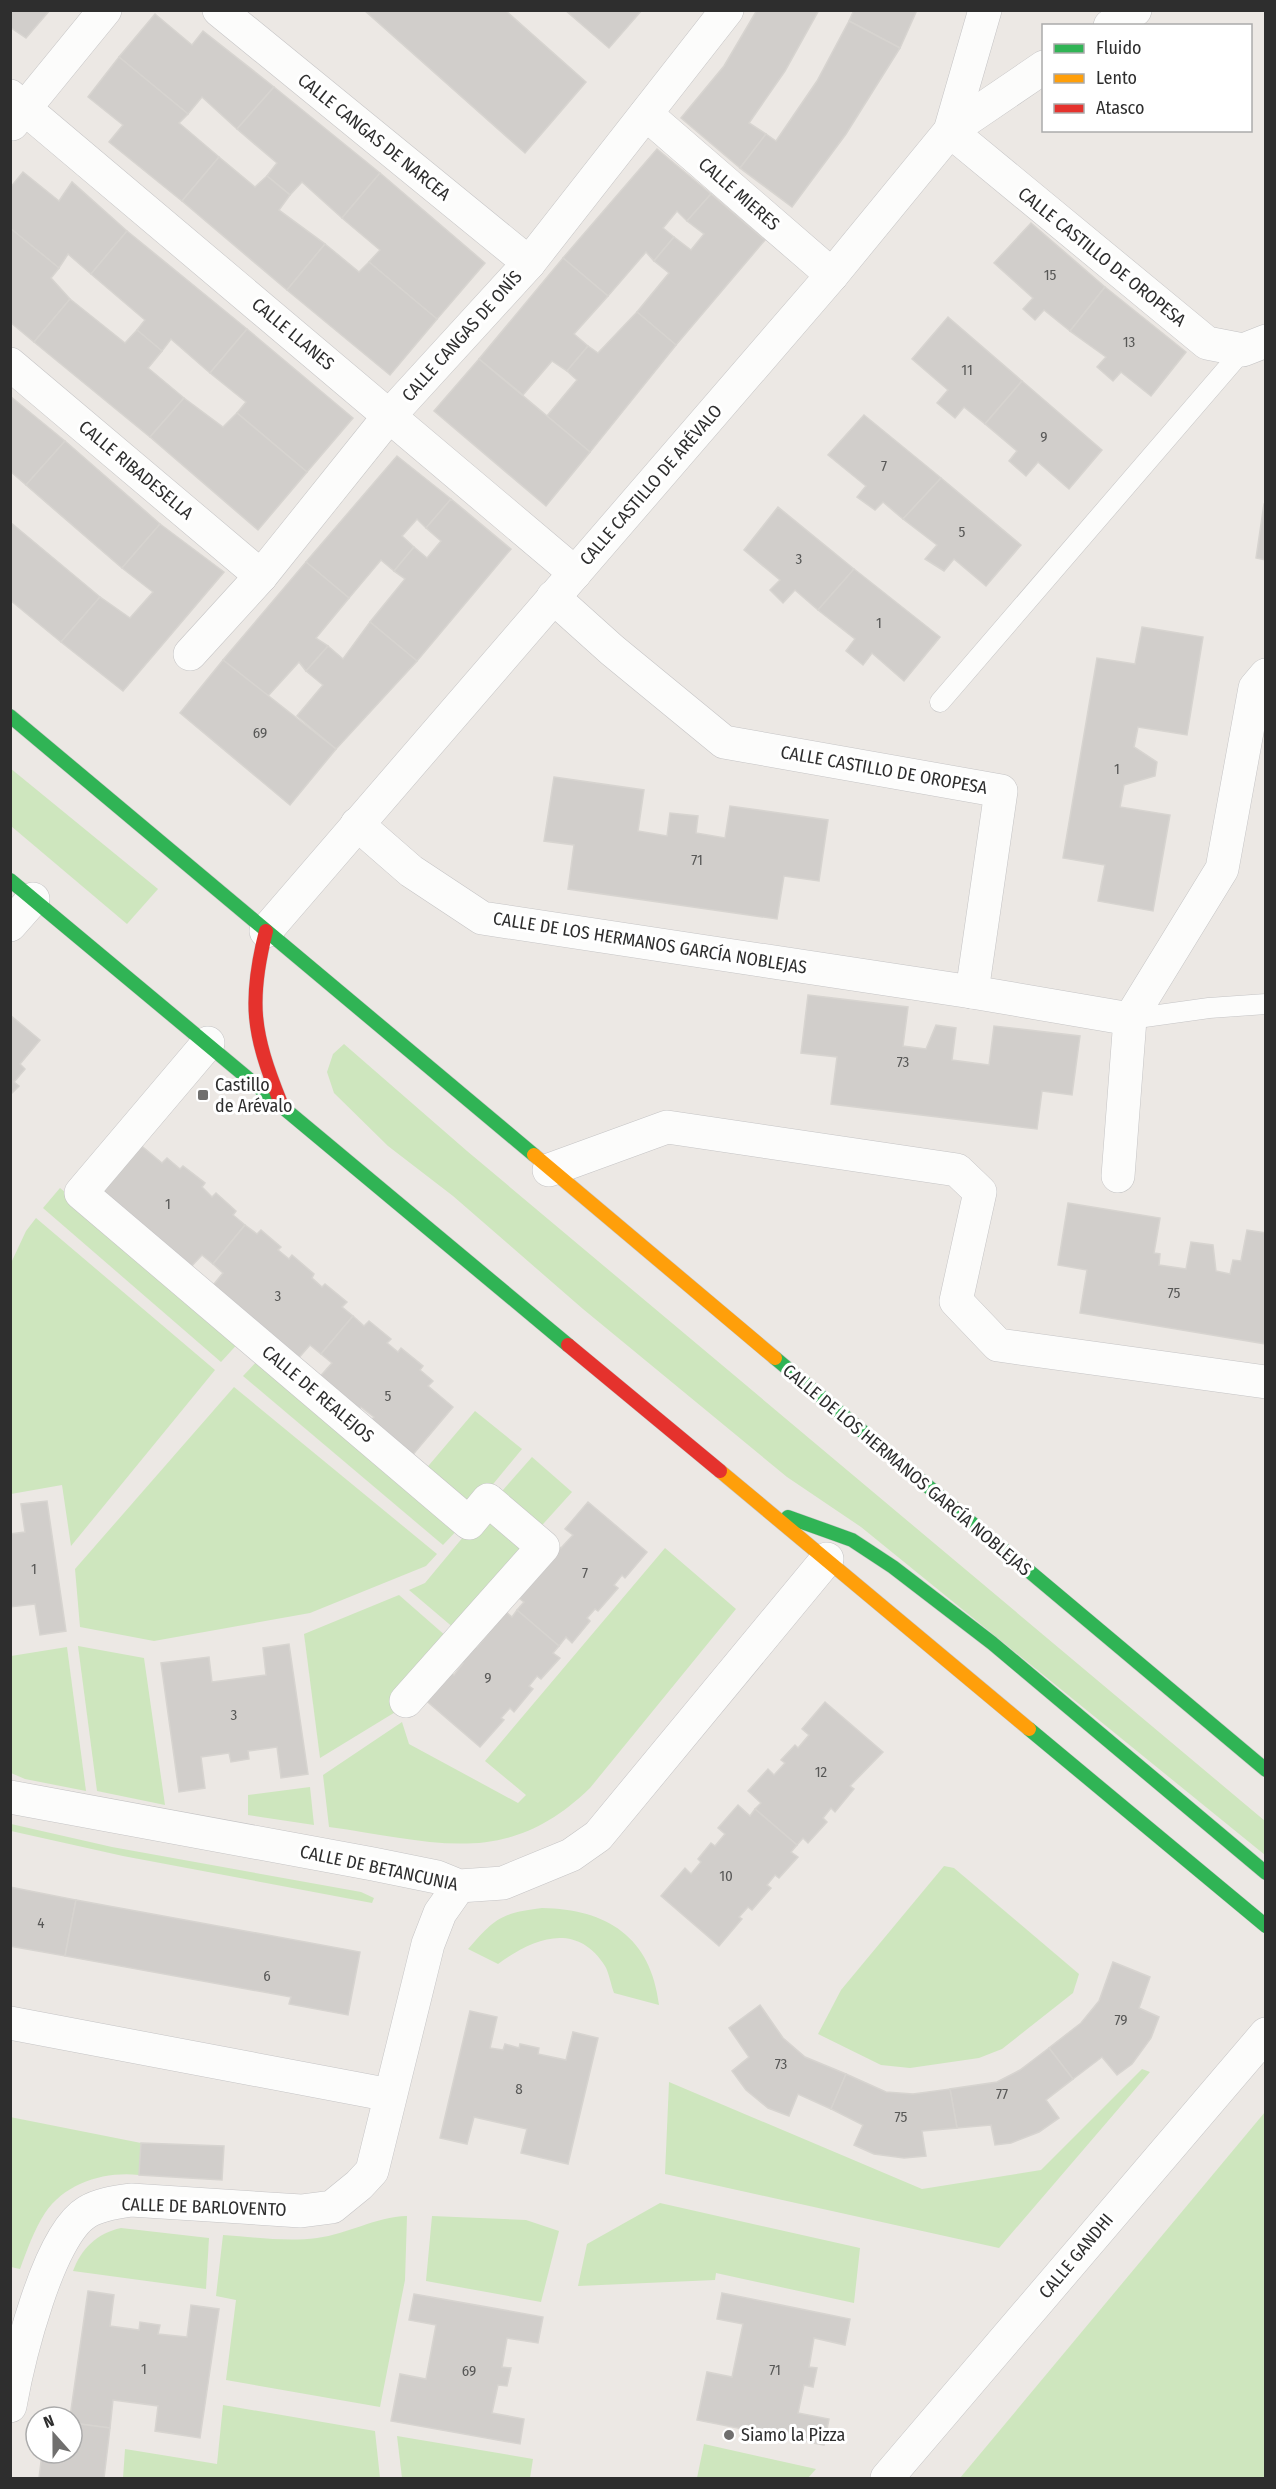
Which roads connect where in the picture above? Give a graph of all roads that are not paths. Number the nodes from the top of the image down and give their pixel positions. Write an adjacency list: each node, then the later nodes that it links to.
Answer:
1 (105, 10): 8 (street)
2 (219, 10): 11 (street, CALLE CANGAS DE NARCEA)
3 (727, 10): 9 (street, CALLE CANGAS DE ONÍS)
4 (985, 10): 10 (street, CALLE CASTILLO DE ARÉVALO)
5 (1135, 10): 6 (street)
6 (1113, 24)
7 (1042, 68): 10 (street)
8 (15, 110): 15 (street, CALLE LLANES)
9 (646, 114): 11 (street, CALLE CANGAS DE ONÍS); 12 (street, CALLE MIERES)
10 (950, 131): 12 (street, CALLE CASTILLO DE ARÉVALO); 13 (street, CALLE CASTILLO DE OROPESA)
11 (529, 262): 15 (street, CALLE CANGAS DE ONÍS)
12 (832, 275): 16 (street, CALLE CASTILLO DE ARÉVALO)
13 (1254, 346): 21 (lane)
14 (10, 364): 17 (street, CALLE RIBADESELLA)
15 (390, 415): 16 (street, CALLE LLANES); 17 (street, CALLE CANGAS DE ONÍS)
16 (575, 573): 18 (street, CALLE CASTILLO DE ARÉVALO)
17 (261, 576): 19 (street, CALLE CANGAS DE ONÍS)
18 (553, 597): 23 (street, CALLE CASTILLO DE ARÉVALO); 27 (street, CALLE CASTILLO DE OROPESA)
19 (190, 654)
20 (1266, 675): 29 (street)
21 (940, 702)
22 (10, 716): 26 (main road, CALLE DE LOS HERMANOS GARCÍA NOBLEJAS)
23 (357, 824): 26 (street, CALLE CASTILLO DE ARÉVALO); 27 (street, CALLE DE LOS HERMANOS GARCÍA NOBLEJAS)
24 (22, 889): 25 (street); 30 (main road)
25 (10, 925)
26 (266, 931): 31 (main road); 32 (main road, CALLE DE LOS HERMANOS GARCÍA NOBLEJAS)
27 (972, 992): 29 (street)
28 (1266, 1004): 29 (lane)
29 (1130, 1019): 33 (street)
30 (208, 1043): 31 (main road); 37 (street, CALLE DE REALEJOS)
31 (282, 1105): 35 (main road)
32 (549, 1170): 34 (street); 38 (main road, CALLE DE LOS HERMANOS GARCÍA NOBLEJAS)
33 (1118, 1176)
34 (1266, 1382)
35 (769, 1511): 36 (main road); 40 (main road)
36 (827, 1559): 41 (street, CALLE DE BETANCUNIA); 42 (main road)
37 (406, 1701)
38 (1266, 1770)
39 (10, 1797): 41 (street, CALLE DE BETANCUNIA)
40 (1266, 1873)
41 (459, 1886): 45 (street, CALLE DE BARLOVENTO)
42 (1266, 1926)
43 (10, 2023): 45 (street)
44 (1266, 2034): 47 (street, CALLE GANDHI)
45 (390, 2095): 46 (street, CALLE DE BARLOVENTO)
46 (10, 2406)
47 (887, 2478)

